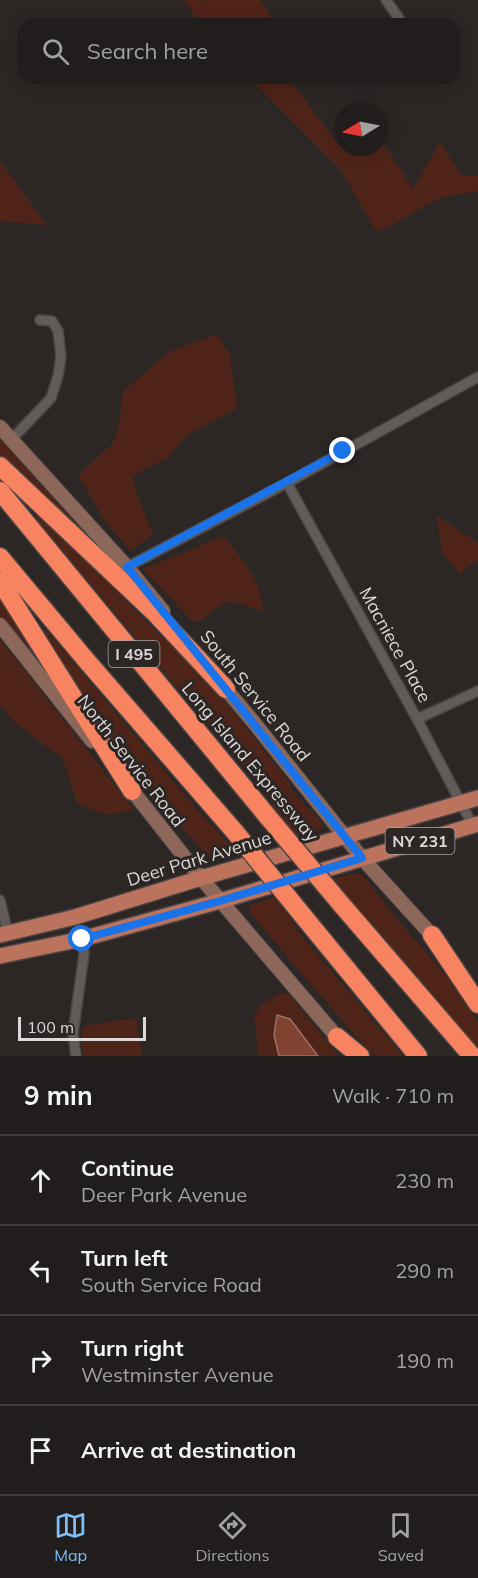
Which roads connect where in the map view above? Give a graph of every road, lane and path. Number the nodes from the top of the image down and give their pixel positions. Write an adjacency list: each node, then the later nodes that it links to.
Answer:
1 (386, 0): 2 (street)
2 (399, 18)
3 (40, 320): 6 (street)
4 (478, 377): 8 (street)
5 (0, 427): 6 (main road, South Service Road)
6 (11, 440): 11 (main road, South Service Road)
7 (0, 466): 14 (highway)
8 (287, 483): 11 (street); 16 (street, Macniece Place)
9 (0, 491): 37 (highway, Long Island Expressway / I 495, bridge)
10 (0, 557): 36 (highway, I 495, bridge)
11 (127, 567): 14 (main road, South Service Road)
12 (0, 581): 17 (highway)
13 (0, 625): 17 (main road, North Service Road)
14 (226, 690): 21 (main road, South Service Road)
15 (478, 691): 16 (street)
16 (417, 718): 19 (street, Macniece Place)
17 (132, 791): 23 (main road, North Service Road)
18 (478, 798): 19 (main road, Deer Park Avenue / NY 231)
19 (461, 804): 20 (street, Macniece Place); 21 (main road, Deer Park Avenue / NY 231)
20 (475, 825): 22 (main road, NY 231)
21 (344, 836): 22 (main road, South Service Road); 23 (main road, Deer Park Avenue / NY 231)
22 (362, 858): 25 (main road, NY 231); 27 (main road, South Service Road)
23 (201, 878): 25 (main road, North Service Road); 26 (main road, Deer Park Avenue / NY 231)
24 (0, 900): 26 (street)
25 (220, 901): 28 (main road, NY 231); 32 (main road, North Service Road)
26 (4, 935)
27 (432, 935): 30 (main road, South Service Road); 31 (highway)
28 (82, 939): 29 (main road, NY 231); 33 (street)
29 (0, 956)
30 (478, 992)
31 (478, 1004)
32 (337, 1036): 34 (main road, North Service Road); 35 (highway)
33 (76, 1056)
34 (353, 1056)
35 (360, 1056)
36 (418, 1056)
37 (472, 1056)

